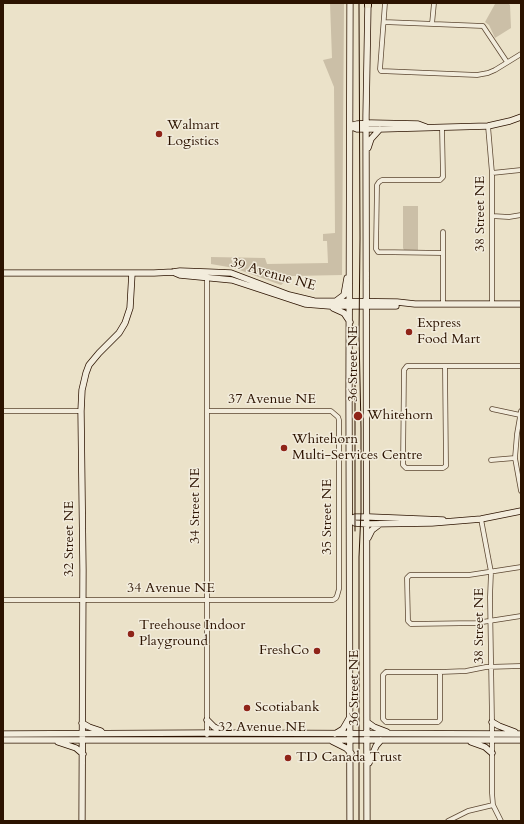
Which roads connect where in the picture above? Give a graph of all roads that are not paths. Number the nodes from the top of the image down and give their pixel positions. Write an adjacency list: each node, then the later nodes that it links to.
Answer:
1 (350, 3): 10 (main road, 36 Street NE)
2 (384, 3): 5 (street)
3 (434, 3): 6 (street)
4 (368, 4): 11 (main road, 36 Street NE)
5 (384, 22): 6 (street); 8 (street)
6 (432, 24): 8 (street)
7 (521, 54): 8 (street)
8 (508, 62)
9 (521, 117): 12 (main road)
10 (350, 126): 11 (main road); 23 (main road, 36 Street NE)
11 (366, 126): 13 (main road); 15 (main road); 16 (main road, 36 Street NE)
12 (488, 126): 14 (main road); 18 (street, 38 Street NE)
13 (426, 127): 14 (main road); 15 (main road)
14 (442, 127): 22 (street)
15 (380, 129): 16 (main road)
16 (366, 153): 30 (main road, 36 Street NE)
17 (521, 170): 18 (street)
18 (492, 174): 20 (street, 38 Street NE)
19 (521, 214): 20 (street)
20 (492, 216): 28 (street, 38 Street NE)
21 (443, 232): 22 (street)
22 (443, 253): 32 (street)
23 (350, 270): 27 (main road); 29 (main road, 36 Street NE)
24 (3, 273): 25 (main road, 39 Avenue NE)
25 (132, 273): 26 (main road, 39 Avenue NE); 42 (main road, 32 Street NE)
26 (207, 275): 27 (main road, 39 Avenue NE); 34 (main road, 39 Avenue NE); 43 (street, 34 Street NE)
27 (334, 302): 29 (main road, 39 Avenue NE)
28 (492, 303): 32 (main road); 33 (main road)
29 (350, 304): 30 (main road, 39 Avenue NE); 34 (main road, 39 Avenue NE); 36 (main road, 36 Street NE)
30 (366, 304): 31 (main road); 35 (main road); 37 (main road, 36 Street NE)
31 (406, 304): 32 (main road); 35 (main road)
32 (443, 304)
33 (521, 304)
34 (330, 306): 36 (main road)
35 (378, 306): 37 (main road)
36 (350, 322): 51 (main road, 36 Street NE)
37 (366, 323): 52 (main road, 36 Street NE)
38 (445, 366): 38 (street); 39 (street)
39 (521, 366)
40 (492, 409): 44 (street)
41 (3, 410): 42 (street)
42 (81, 411): 60 (main road, 32 Street NE)
43 (207, 411): 45 (street, 37 Avenue NE); 61 (street, 34 Street NE)
44 (520, 413): 46 (street)
45 (336, 414): 58 (street, 35 Street NE)
46 (515, 458): 47 (street); 48 (street)
47 (491, 460)
48 (521, 491)
49 (521, 511): 50 (main road)
50 (480, 519): 53 (main road); 57 (street, 38 Street NE)
51 (350, 520): 52 (main road); 67 (main road, 36 Street NE)
52 (367, 520): 53 (main road); 54 (main road); 55 (main road, 36 Street NE)
53 (454, 521): 54 (main road)
54 (380, 524): 55 (main road)
55 (367, 540): 69 (main road, 36 Street NE)
56 (521, 567): 57 (street)
57 (492, 572): 63 (street, 38 Street NE); 63 (street)
58 (337, 596): 61 (street, 34 Avenue NE)
59 (3, 600): 60 (street, 34 Avenue NE)
60 (82, 600): 61 (street, 34 Avenue NE); 71 (main road, 32 Street NE)
61 (207, 600): 68 (street, 34 Street NE)
62 (521, 616): 63 (street)
63 (491, 621): 65 (street, 38 Street NE)
64 (521, 666): 65 (street)
65 (491, 667): 66 (street); 70 (street, 38 Street NE)
66 (440, 672): 66 (street)
67 (350, 717): 78 (main road); 79 (main road, 36 Street NE)
68 (207, 720): 74 (street, 34 Street NE); 75 (main road)
69 (368, 722): 80 (main road, 36 Street NE); 81 (main road)
70 (492, 722): 76 (street, 38 Street NE); 82 (main road)
71 (82, 723): 72 (main road, 32 Street NE); 73 (main road)
72 (83, 733): 73 (main road, 32 Avenue NE); 77 (main road, 32 Avenue NE); 83 (main road, 32 Street NE)
73 (107, 733): 74 (main road, 32 Avenue NE)
74 (207, 733): 75 (main road, 32 Avenue NE); 86 (street, 34 Street NE)
75 (229, 733): 78 (main road, 32 Avenue NE)
76 (492, 733): 81 (main road, 32 Avenue NE); 82 (main road, 32 Avenue NE); 92 (street, 38 Street NE)
77 (3, 734)
78 (335, 734): 79 (main road, 32 Avenue NE)
79 (350, 734): 80 (main road, 32 Avenue NE); 88 (main road, 36 Street NE)
80 (368, 734): 81 (main road, 32 Avenue NE); 89 (main road, 36 Street NE)
81 (392, 734)
82 (520, 734)
83 (83, 739): 85 (main road, 32 Avenue NE); 86 (main road, 32 Avenue NE); 96 (main road, 32 Street NE)
84 (3, 740): 85 (main road, 32 Avenue NE)
85 (51, 740): 96 (main road)
86 (207, 740): 87 (main road, 32 Avenue NE)
87 (330, 740): 88 (main road, 32 Avenue NE); 94 (main road)
88 (351, 740): 89 (main road, 32 Avenue NE); 94 (main road, 36 Street NE)
89 (368, 740): 90 (main road, 32 Avenue NE); 97 (main road, 36 Street NE)
90 (381, 740): 91 (main road, 32 Avenue NE); 97 (main road)
91 (465, 740): 92 (main road, 32 Avenue NE); 95 (main road)
92 (492, 740): 93 (main road, 32 Avenue NE); 95 (street, 38 Street NE)
93 (521, 740)
94 (351, 753): 100 (main road, 36 Street NE)
95 (492, 753): 98 (street, 38 Street NE)
96 (83, 754): 99 (main road, 32 Street NE)
97 (368, 767): 101 (main road, 36 Street NE)
98 (493, 805): 102 (street); 103 (street)
99 (82, 821)
100 (350, 821)
101 (368, 821)
102 (448, 821)
103 (501, 821)

